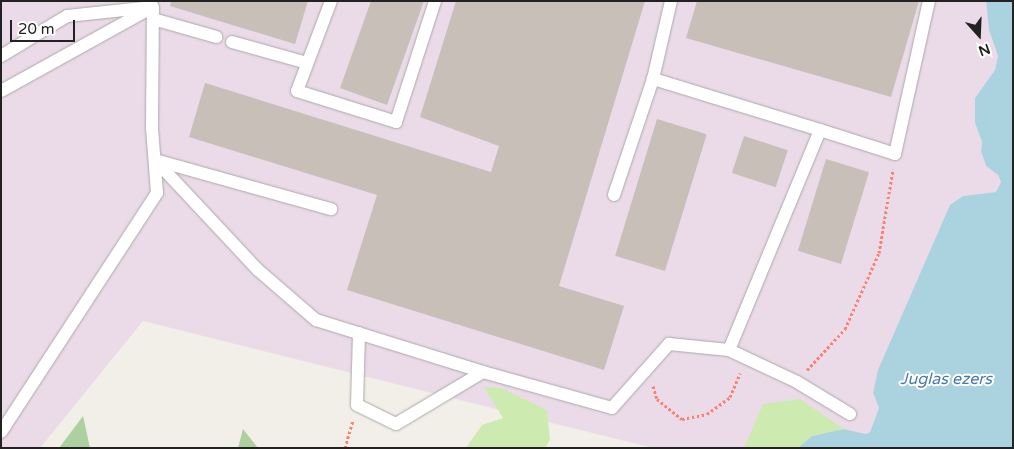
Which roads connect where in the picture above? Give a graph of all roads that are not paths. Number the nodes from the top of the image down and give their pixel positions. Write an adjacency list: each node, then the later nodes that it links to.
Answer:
1 (331, 1): 9 (lane)
2 (435, 1): 9 (lane)
3 (671, 1): 10 (lane)
4 (929, 1): 12 (lane)
5 (154, 9): 6 (lane); 8 (lane); 11 (lane); 13 (lane)
6 (216, 37)
7 (232, 42): 9 (lane)
8 (1, 56)
9 (307, 64)
10 (653, 78): 12 (lane); 14 (lane)
11 (1, 91)
12 (820, 130): 17 (lane)
13 (155, 160): 15 (lane); 16 (lane); 20 (lane)
14 (614, 195)
15 (331, 209)
16 (359, 334): 18 (lane); 18 (lane)
17 (729, 350): 18 (lane); 19 (lane)
18 (483, 372)
19 (850, 414)
20 (1, 432)

